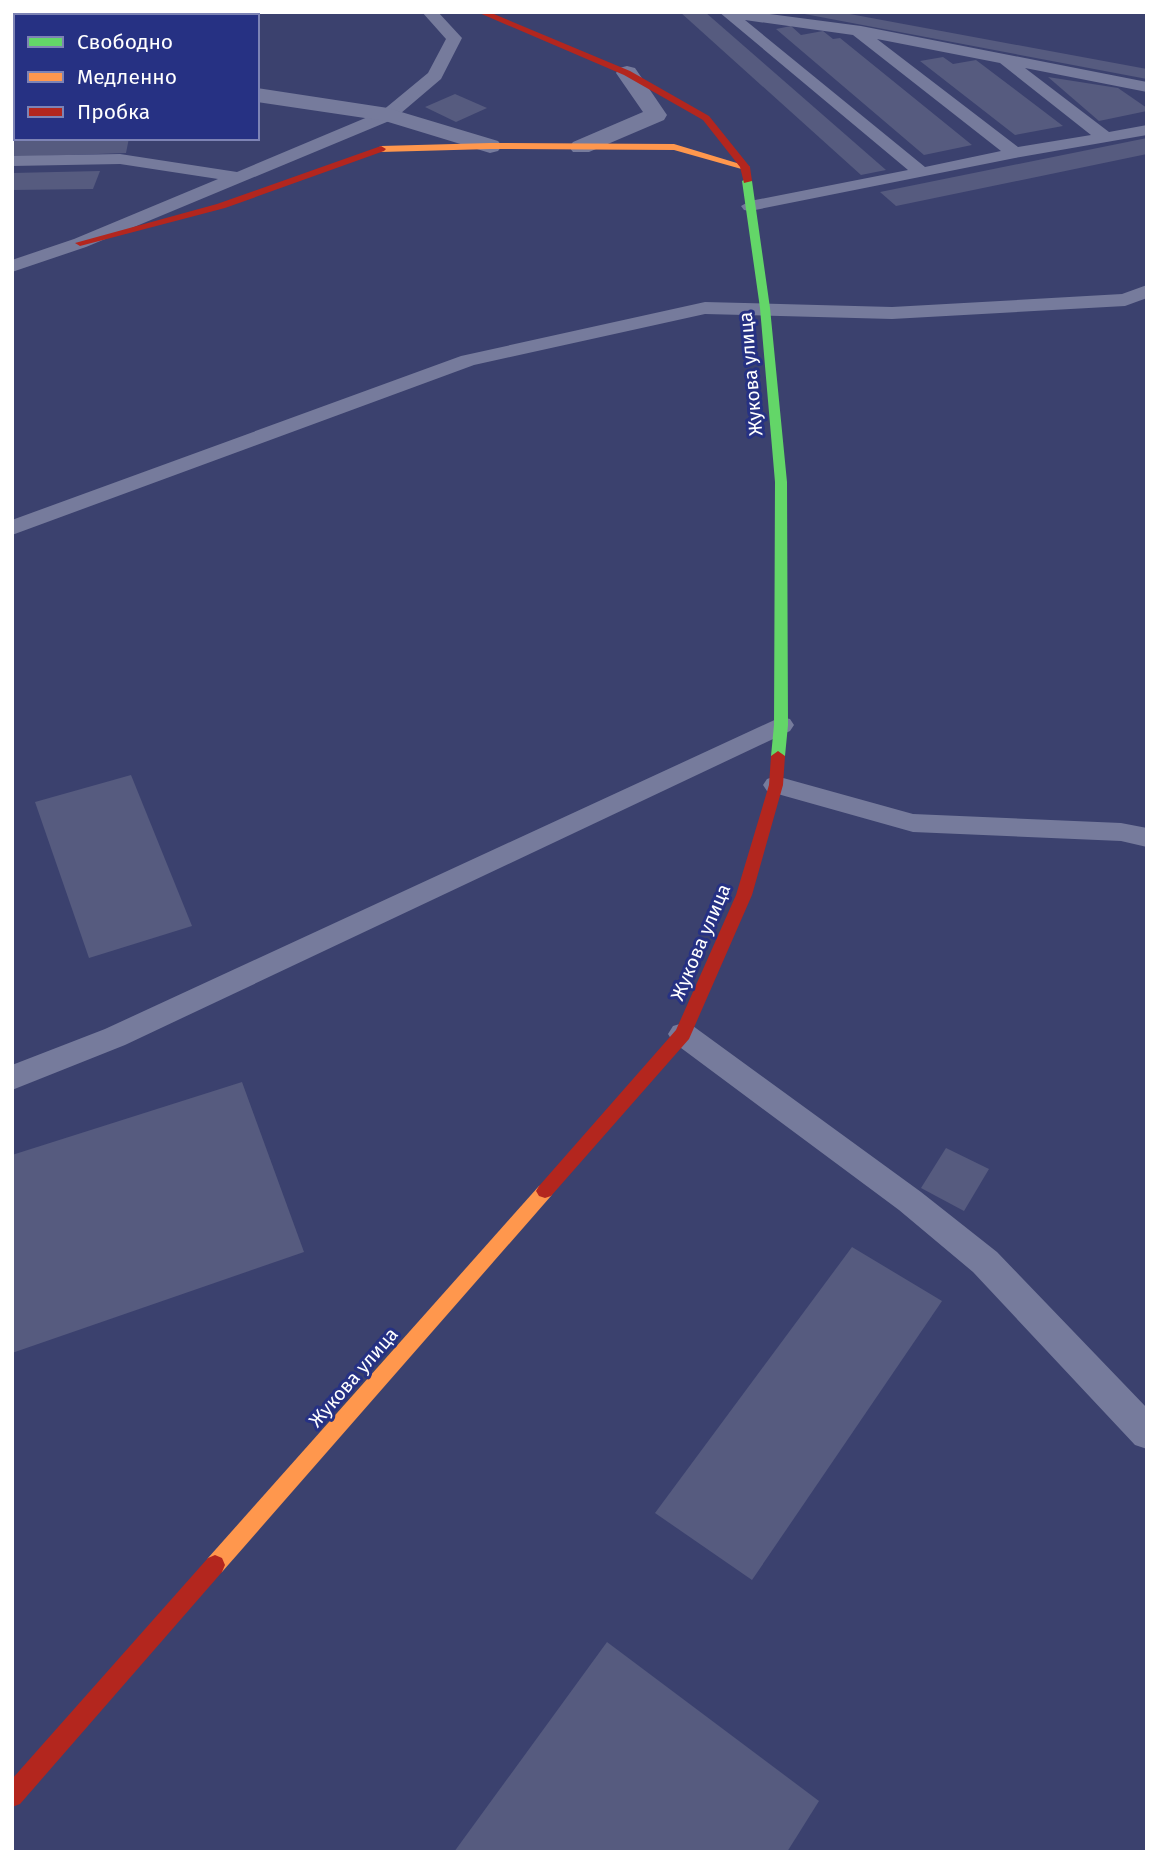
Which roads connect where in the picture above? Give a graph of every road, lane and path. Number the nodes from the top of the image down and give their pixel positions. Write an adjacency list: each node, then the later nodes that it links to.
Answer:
1 (429, 12): 9 (lane)
2 (481, 12): 6 (main road, Жукова улица)
3 (726, 12): 4 (lane); 17 (lane)
4 (857, 31): 5 (lane); 14 (lane)
5 (1002, 58): 7 (lane); 11 (lane)
6 (627, 74): 13 (street); 16 (main road, Жукова улица)
7 (1147, 87)
8 (259, 95): 9 (street)
9 (388, 115): 12 (street); 18 (lane)
10 (1147, 130): 11 (lane)
11 (1105, 137): 14 (lane)
12 (490, 146): 13 (main road); 20 (main road)
13 (581, 147): 16 (main road)
14 (1014, 153): 17 (lane)
15 (12, 161): 18 (lane)
16 (744, 167): 19 (main road, Жукова улица)
17 (922, 173): 19 (lane)
18 (238, 177): 20 (lane)
19 (750, 206): 23 (main road, Жукова улица)
20 (80, 243): 21 (lane)
21 (12, 266)
22 (1147, 291): 23 (lane)
23 (765, 308): 24 (lane); 25 (main road, Жукова улица)
24 (12, 528)
25 (781, 725): 26 (main road, Жукова улица); 29 (lane)
26 (776, 785): 27 (lane); 28 (main road, Жукова улица)
27 (1147, 838)
28 (683, 1034): 30 (lane); 31 (main road, Жукова улица)
29 (12, 1078)
30 (1147, 1433)
31 (12, 1796)

